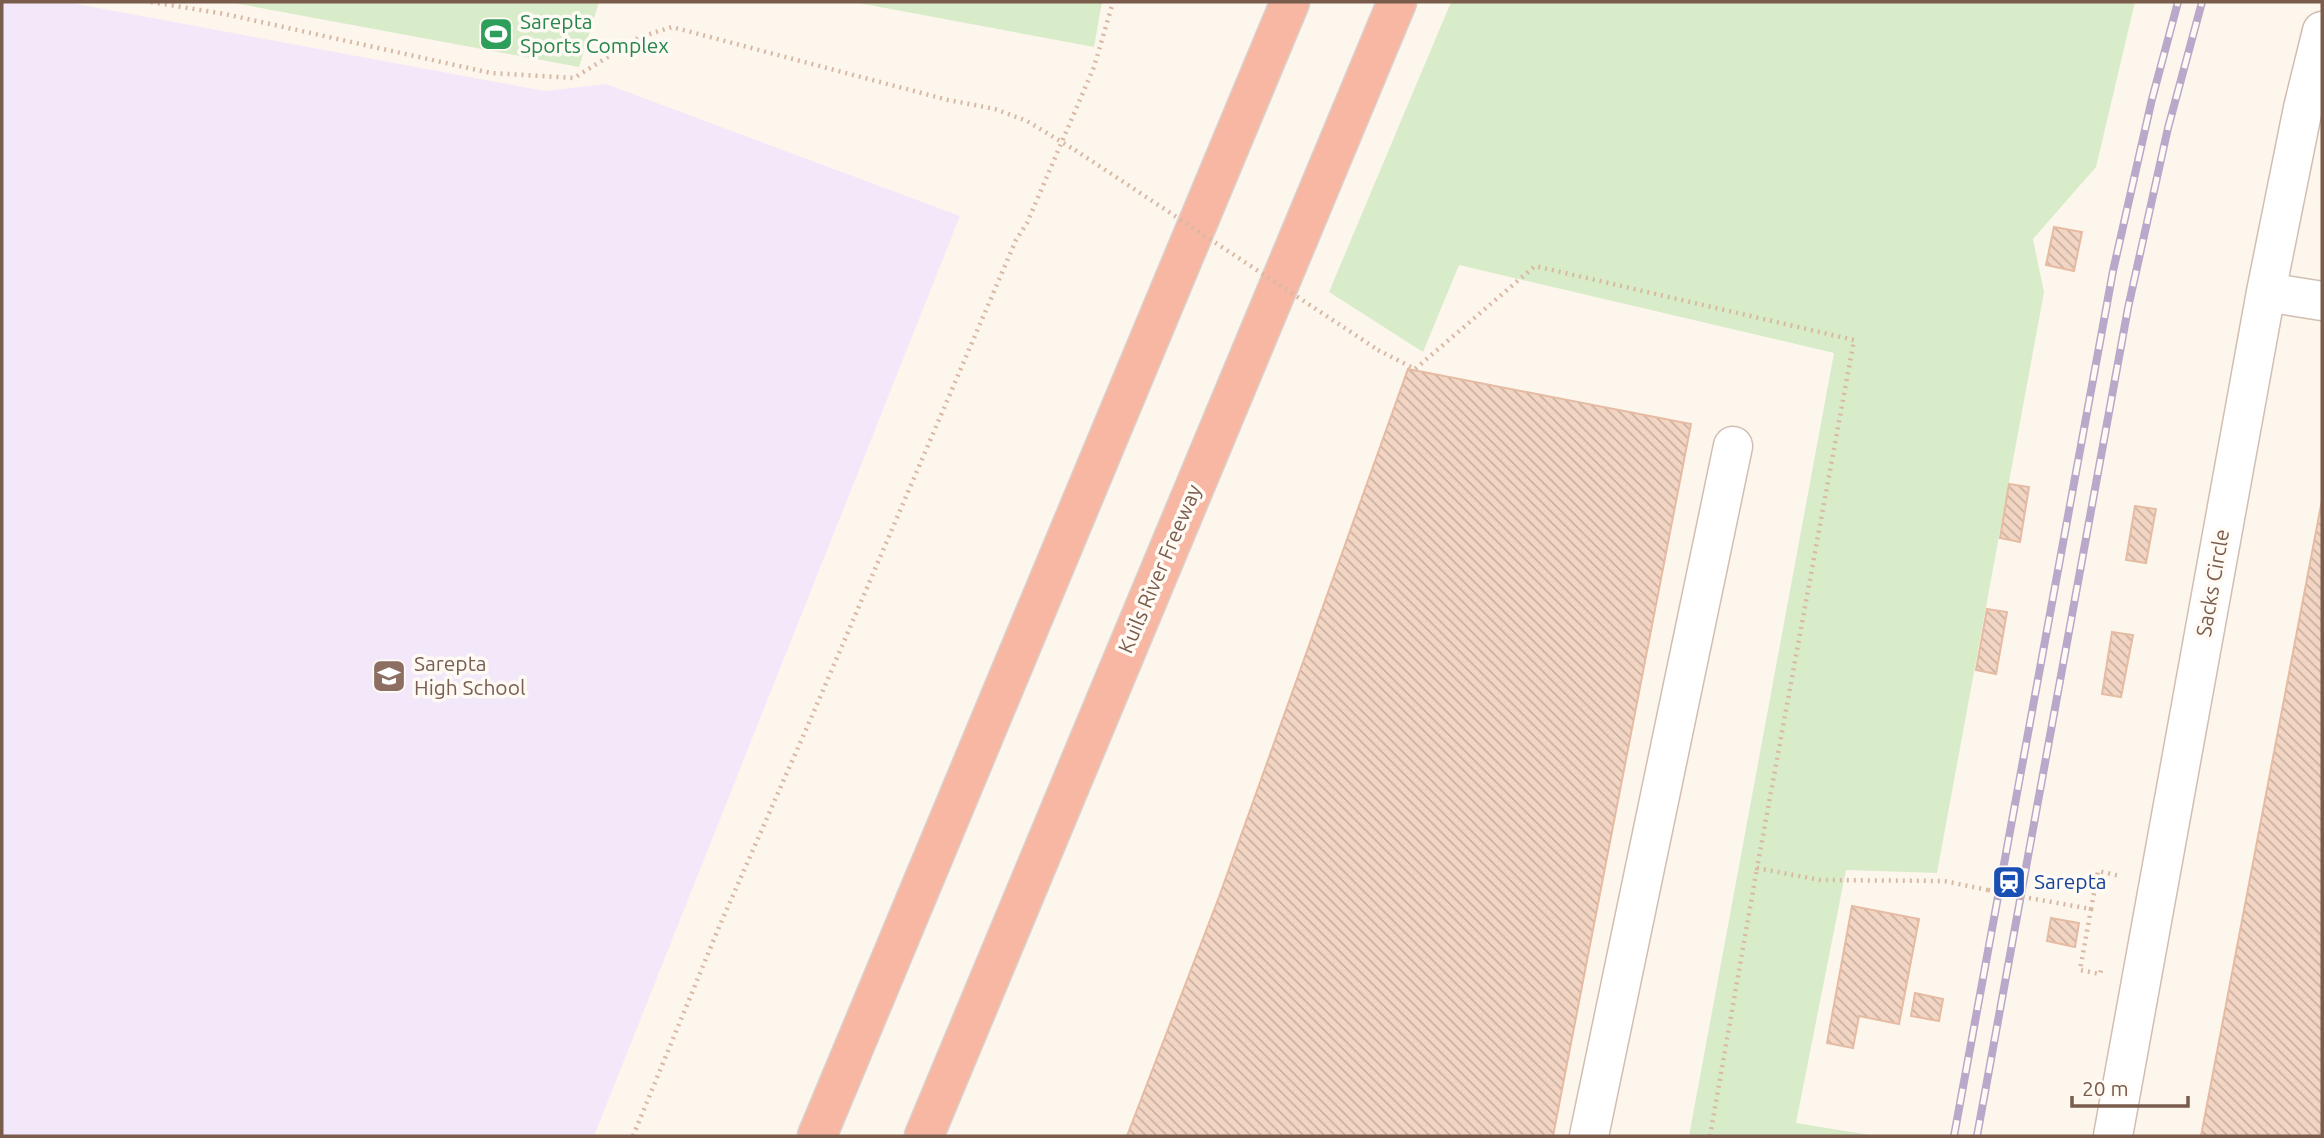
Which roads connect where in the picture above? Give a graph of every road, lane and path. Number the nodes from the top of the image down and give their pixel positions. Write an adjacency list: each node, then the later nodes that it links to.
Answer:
1 (151, 2): 7 (path)
2 (1113, 2): 7 (path)
3 (1290, 2): 18 (highway)
4 (1396, 2): 19 (highway, Kuils River Freeway)
5 (2322, 31): 6 (lane, Sacks Circle)
6 (2313, 109): 8 (lane, Sacks Circle)
7 (1062, 141): 10 (path, bridge); 17 (path)
8 (2266, 292): 9 (lane); 22 (lane, Sacks Circle)
9 (2322, 301)
10 (1378, 351)
11 (1733, 446): 20 (lane)
12 (1757, 868): 21 (path)
13 (2120, 875): 15 (path)
14 (1944, 881): 15 (path, bridge)
15 (2091, 909): 16 (path)
16 (2103, 961)
17 (634, 1136)
18 (817, 1136)
19 (924, 1136)
20 (1589, 1136)
21 (1710, 1136)
22 (2113, 1136)

